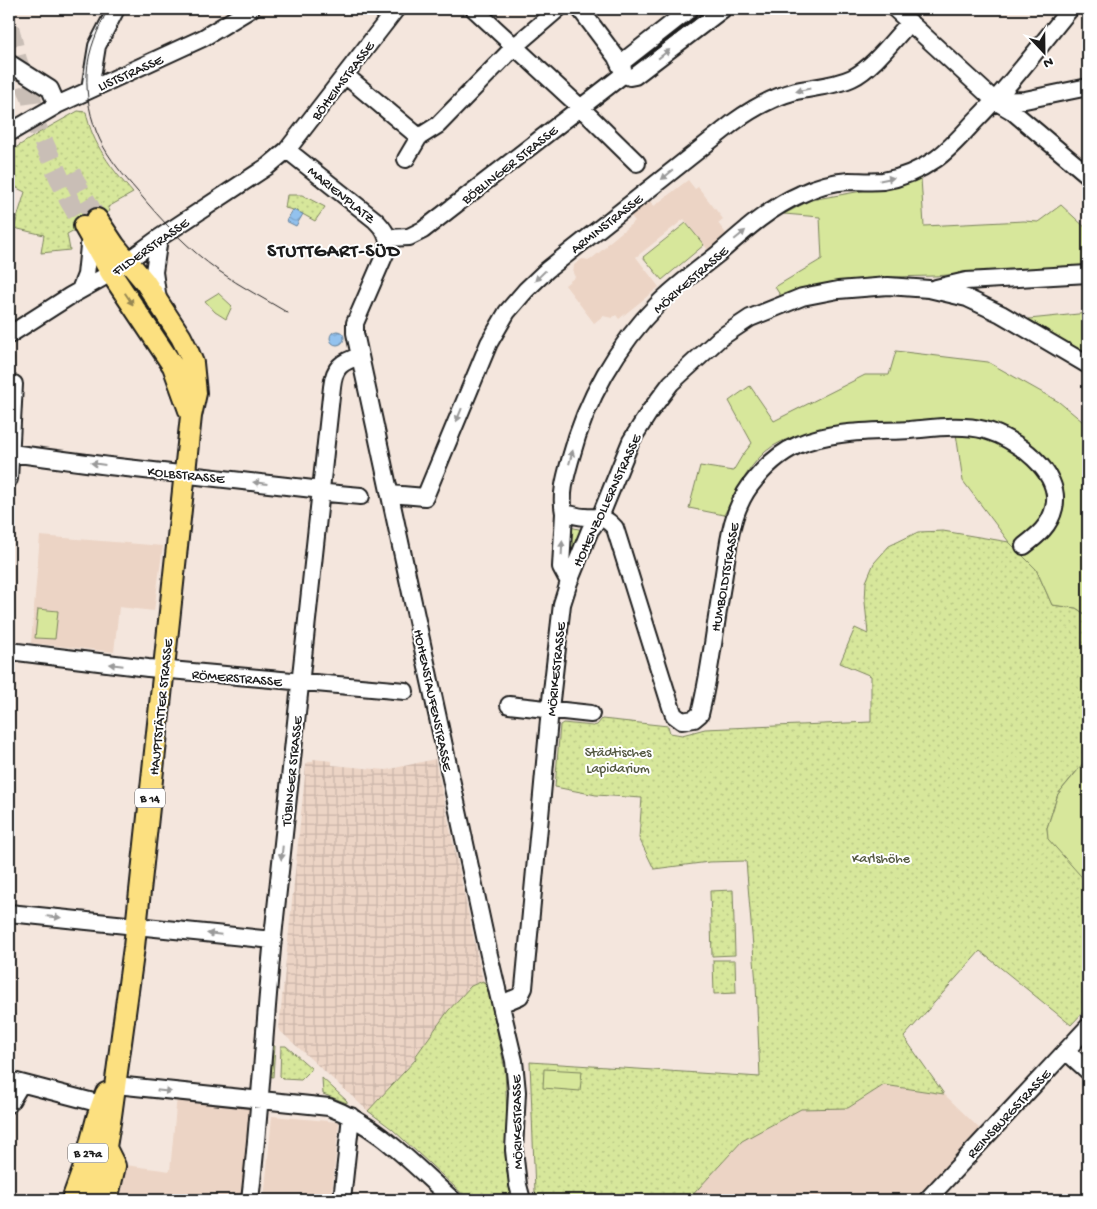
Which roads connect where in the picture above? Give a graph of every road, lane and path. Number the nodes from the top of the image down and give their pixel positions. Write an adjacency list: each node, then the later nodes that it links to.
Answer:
1 (116, 9): 17 (street)
2 (251, 9): 17 (street, LISTSTRASSE)
3 (396, 9): 15 (street, BÖHEIMSTRASSE)
4 (474, 9): 12 (street)
5 (558, 9): 12 (street)
6 (580, 9): 14 (street)
7 (690, 9): 14 (street, BÖBLINGER STRASSE)
8 (723, 9): 14 (street, BÖBLINGER STRASSE, one-way to 8)
9 (895, 9): 11 (street)
10 (1070, 9): 18 (street, MÖRIKESTRASSE)
11 (910, 22): 18 (street); 46 (street, ARMINSTRASSE, one-way to 46)
12 (515, 46): 20 (street); 22 (street)
13 (9, 63): 19 (street)
14 (624, 74): 20 (street, BÖBLINGER STRASSE)
15 (345, 75): 22 (street); 23 (street, BÖHEIMSTRASSE)
16 (1088, 87): 18 (street)
17 (90, 89): 19 (street, LISTSTRASSE)
18 (995, 101): 26 (street); 48 (street, MÖRIKESTRASSE, one-way to 18)
19 (57, 105): 21 (street, LISTSTRASSE)
20 (581, 108): 25 (street); 29 (street, BÖBLINGER STRASSE)
21 (9, 133)
22 (419, 137): 24 (street)
23 (287, 150): 28 (street, FILDERSTRASSE); 29 (street, MARIENPLATZ)
24 (406, 159)
25 (637, 163)
26 (1088, 175)
27 (90, 227): 30 (main road, B 14); 33 (street)
28 (159, 238): 30 (street, FILDERSTRASSE); 34 (street)
29 (388, 238): 38 (street)
30 (119, 267): 33 (street, FILDERSTRASSE); 34 (main road, HAUPTSTÄTTER STRASSE / B 14); 36 (main road, HAUPTSTÄTTER STRASSE / B 14, one-way to 36)
31 (1088, 274): 32 (street)
32 (929, 289): 39 (street, HOHENZOLLERNSTRASSE); 49 (street, HOHENZOLLERNSTRASSE)
33 (80, 290): 35 (street, FILDERSTRASSE)
34 (159, 304): 37 (main road, HAUPTSTÄTTER STRASSE / B 14)
35 (9, 336)
36 (164, 351): 37 (main road); 41 (main road, HAUPTSTÄTTER STRASSE / B 14)
37 (188, 351): 41 (main road, HAUPTSTÄTTER STRASSE / B 14)
38 (360, 356): 45 (street, TÜBINGER STRASSE); 46 (street, HOHENSTAUFENSTRASSE)
39 (1088, 365)
40 (14, 384): 42 (street)
41 (191, 416): 43 (main road, HAUPTSTÄTTER STRASSE / B 14)
42 (10, 451): 43 (street, KOLBSTRASSE, one-way to 42); 44 (street)
43 (184, 474): 45 (street, KOLBSTRASSE, one-way to 43); 53 (main road, HAUPTSTÄTTER STRASSE / B 14)
44 (9, 479)
45 (322, 490): 47 (street, KOLBSTRASSE); 54 (street, TÜBINGER STRASSE)
46 (390, 494): 62 (street, HOHENSTAUFENSTRASSE)
47 (361, 496)
48 (564, 513): 49 (street); 51 (street, MÖRIKESTRASSE, one-way to 48)
49 (600, 517): 50 (street, HUMBOLDTSTRASSE); 51 (street, HOHENZOLLERNSTRASSE)
50 (1024, 546)
51 (569, 582): 57 (street, MÖRIKESTRASSE)
52 (9, 651): 53 (street, RÖMERSTRASSE, one-way to 52)
53 (164, 670): 54 (street, RÖMERSTRASSE); 60 (main road, HAUPTSTÄTTER STRASSE / B 14)
54 (300, 683): 55 (street, RÖMERSTRASSE); 61 (street, TÜBINGER STRASSE, one-way to 61)
55 (405, 691)
56 (509, 706): 57 (street)
57 (550, 709): 58 (street); 62 (street, MÖRIKESTRASSE)
58 (591, 714)
59 (9, 913): 60 (street, one-way to 60)
60 (136, 926): 61 (street, one-way to 60); 68 (main road, HAUPTSTÄTTER STRASSE / B 14)
61 (273, 940): 69 (street, TÜBINGER STRASSE)
62 (501, 1004): 64 (street, HOHENSTAUFENSTRASSE)
63 (1088, 1027): 65 (street, REINSBURGSTRASSE)
64 (510, 1043): 80 (street, MÖRIKESTRASSE)
65 (1066, 1051): 66 (street); 81 (street, REINSBURGSTRASSE)
66 (1088, 1071)
67 (15, 1082): 70 (street); 71 (street)
68 (116, 1085): 69 (street, one-way to 69); 71 (main road, B 27a); 73 (main road, HAUPTSTÄTTER STRASSE / B 14)
69 (260, 1101): 72 (street); 77 (street, TÜBINGER STRASSE)
70 (9, 1104)
71 (101, 1104): 74 (main road, B 27a)
72 (351, 1116): 78 (street); 79 (street)
73 (106, 1147): 75 (main road, HAUPTSTÄTTER STRASSE / B 14); 76 (main road, HAUPTSTÄTTER STRASSE / B 27a)
74 (72, 1200)
75 (90, 1200)
76 (108, 1200)
77 (250, 1200)
78 (342, 1200)
79 (452, 1200)
80 (522, 1200)
81 (928, 1200)

